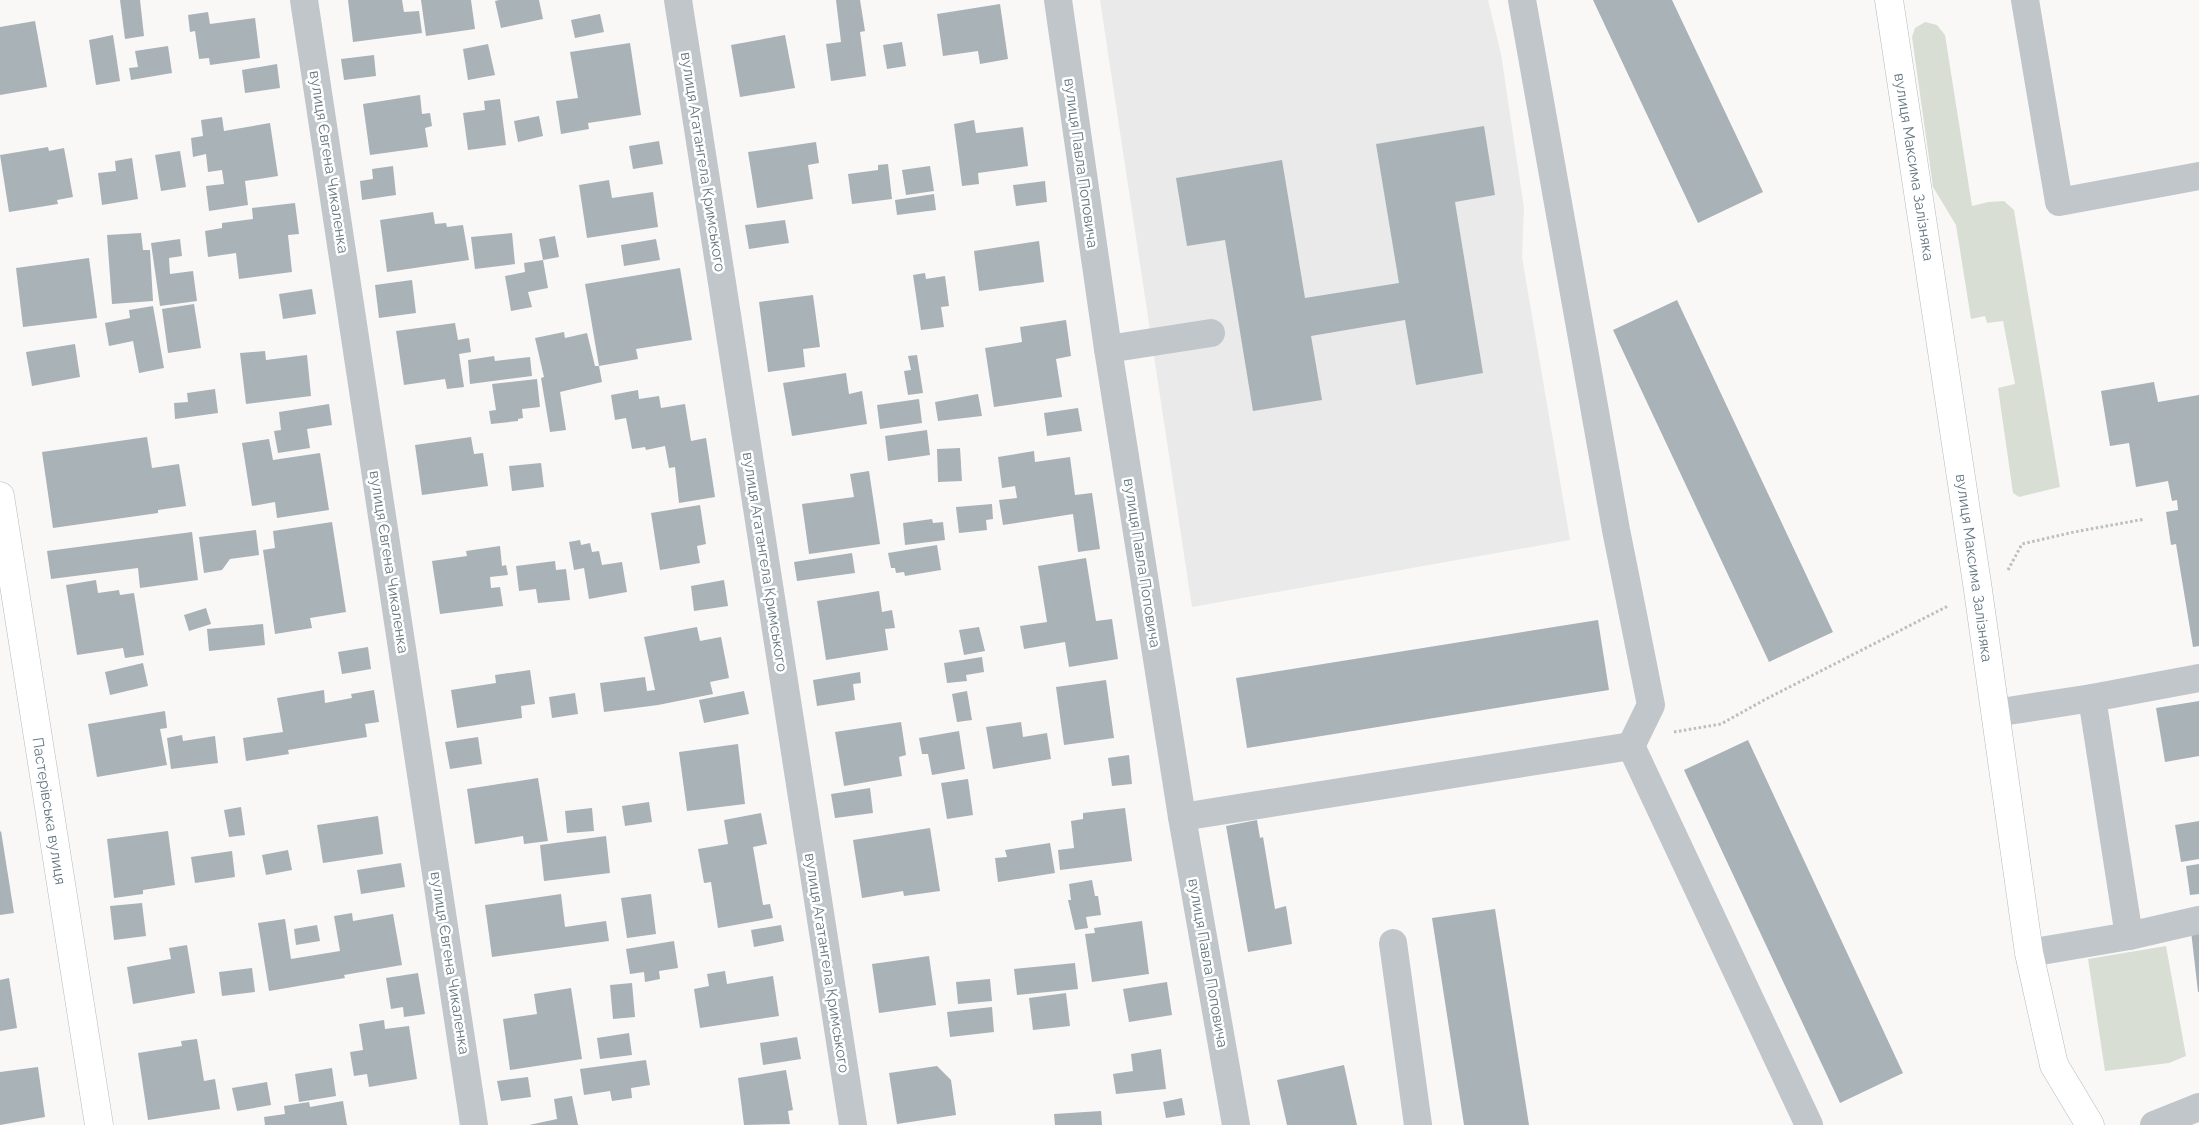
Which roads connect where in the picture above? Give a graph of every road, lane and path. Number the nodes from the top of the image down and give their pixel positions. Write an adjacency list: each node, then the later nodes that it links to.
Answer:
1 (304, 0): 25 (street, вулиця Євгена Чикаленка)
2 (678, 0): 26 (street, вулиця Агатангела Кримського)
3 (1058, 0): 9 (street, вулиця Павла Поповича)
4 (1522, 0): 17 (street)
5 (1889, 0): 16 (main road, вулиця Максима Залізняка)
6 (2025, 0): 7 (street)
7 (2199, 176)
8 (1211, 333): 9 (street)
9 (1108, 349): 18 (street, вулиця Павла Поповича)
10 (0, 496): 24 (main road, Пастерівська вулиця)
11 (2145, 519): 12 (path)
12 (2006, 575)
13 (1951, 604): 17 (path)
14 (2199, 678): 15 (street)
15 (2092, 698): 16 (street); 20 (street)
16 (1995, 713): 22 (main road, вулиця Максима Залізняка)
17 (1631, 746): 18 (street); 29 (street)
18 (1182, 816): 27 (street, вулиця Павла Поповича)
19 (2199, 920): 20 (street)
20 (2129, 936): 22 (street)
21 (1393, 943): 28 (street)
22 (2029, 953): 30 (main road, вулиця Максима Залізняка)
23 (2199, 1108): 31 (street)
24 (99, 1125)
25 (474, 1125)
26 (853, 1125)
27 (1236, 1125)
28 (1418, 1125)
29 (1809, 1125)
30 (2090, 1125)
31 (2154, 1125)

